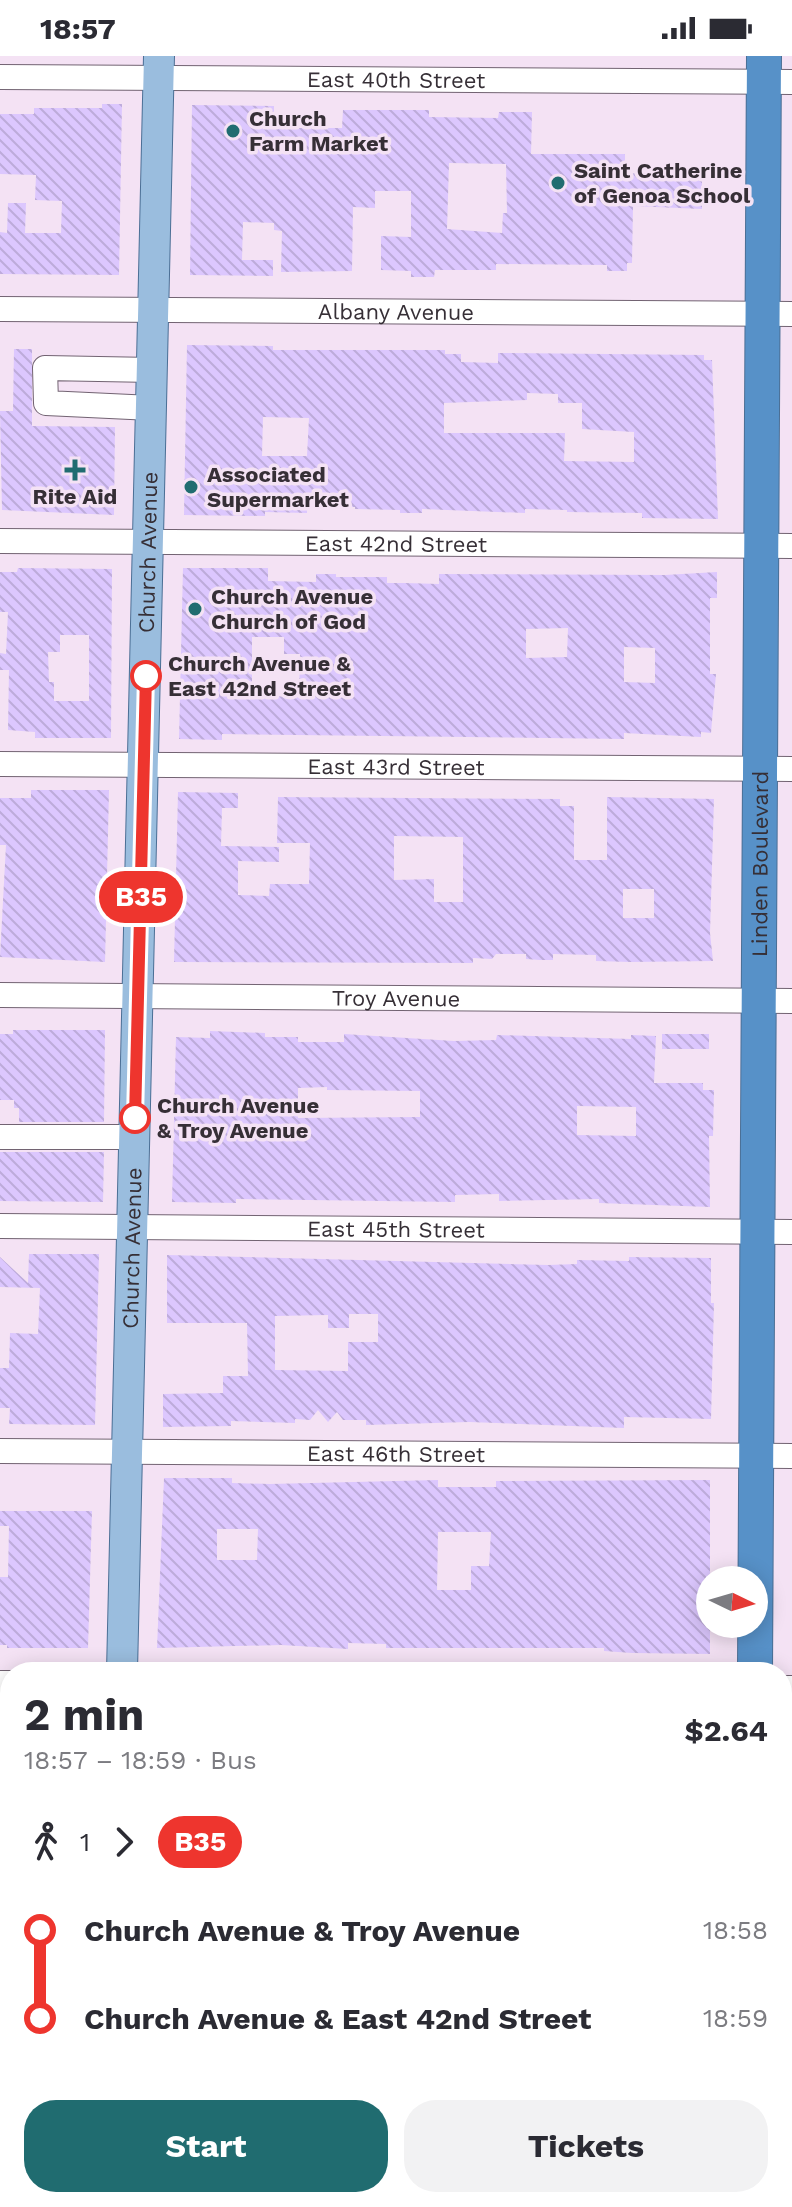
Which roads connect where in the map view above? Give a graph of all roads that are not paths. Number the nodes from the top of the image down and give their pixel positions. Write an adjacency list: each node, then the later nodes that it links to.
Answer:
1 (159, 67): 2 (street, East 40th Street); 3 (street, East 40th Street); 5 (main road, Church Avenue)
2 (774, 73): 6 (highway, Linden Boulevard)
3 (0, 77)
4 (0, 309): 5 (street, Albany Avenue)
5 (154, 310): 6 (street, Albany Avenue); 7 (main road, Church Avenue)
6 (777, 314): 11 (highway, Linden Boulevard)
7 (153, 370): 8 (main road, Church Avenue); 8 (street)
8 (152, 408): 10 (main road, Church Avenue)
9 (0, 541): 10 (street, East 42nd Street)
10 (149, 542): 11 (street, East 42nd Street); 13 (main road, Church Avenue)
11 (777, 546): 14 (highway, Linden Boulevard)
12 (0, 764): 13 (street, East 43rd Street)
13 (144, 765): 14 (street, East 43rd Street); 16 (main road, Church Avenue)
14 (776, 769): 17 (highway, Linden Boulevard)
15 (0, 995): 16 (street, Troy Avenue)
16 (139, 997): 17 (street, Troy Avenue); 19 (main road, Church Avenue)
17 (775, 1001): 22 (highway, Linden Boulevard)
18 (0, 1137): 19 (street)
19 (135, 1137): 21 (main road, Church Avenue)
20 (0, 1226): 21 (street, East 45th Street)
21 (132, 1228): 22 (street, East 45th Street); 25 (main road, Church Avenue)
22 (757, 1232): 23 (street, East 45th Street); 26 (highway, Linden Boulevard)
23 (792, 1232)
24 (0, 1451): 25 (street, East 46th Street)
25 (128, 1452): 26 (street, East 46th Street); 28 (main road, Church Avenue)
26 (756, 1455): 27 (street, East 46th Street); 29 (highway, Linden Boulevard)
27 (792, 1456)
28 (122, 1662)
29 (755, 1662)

